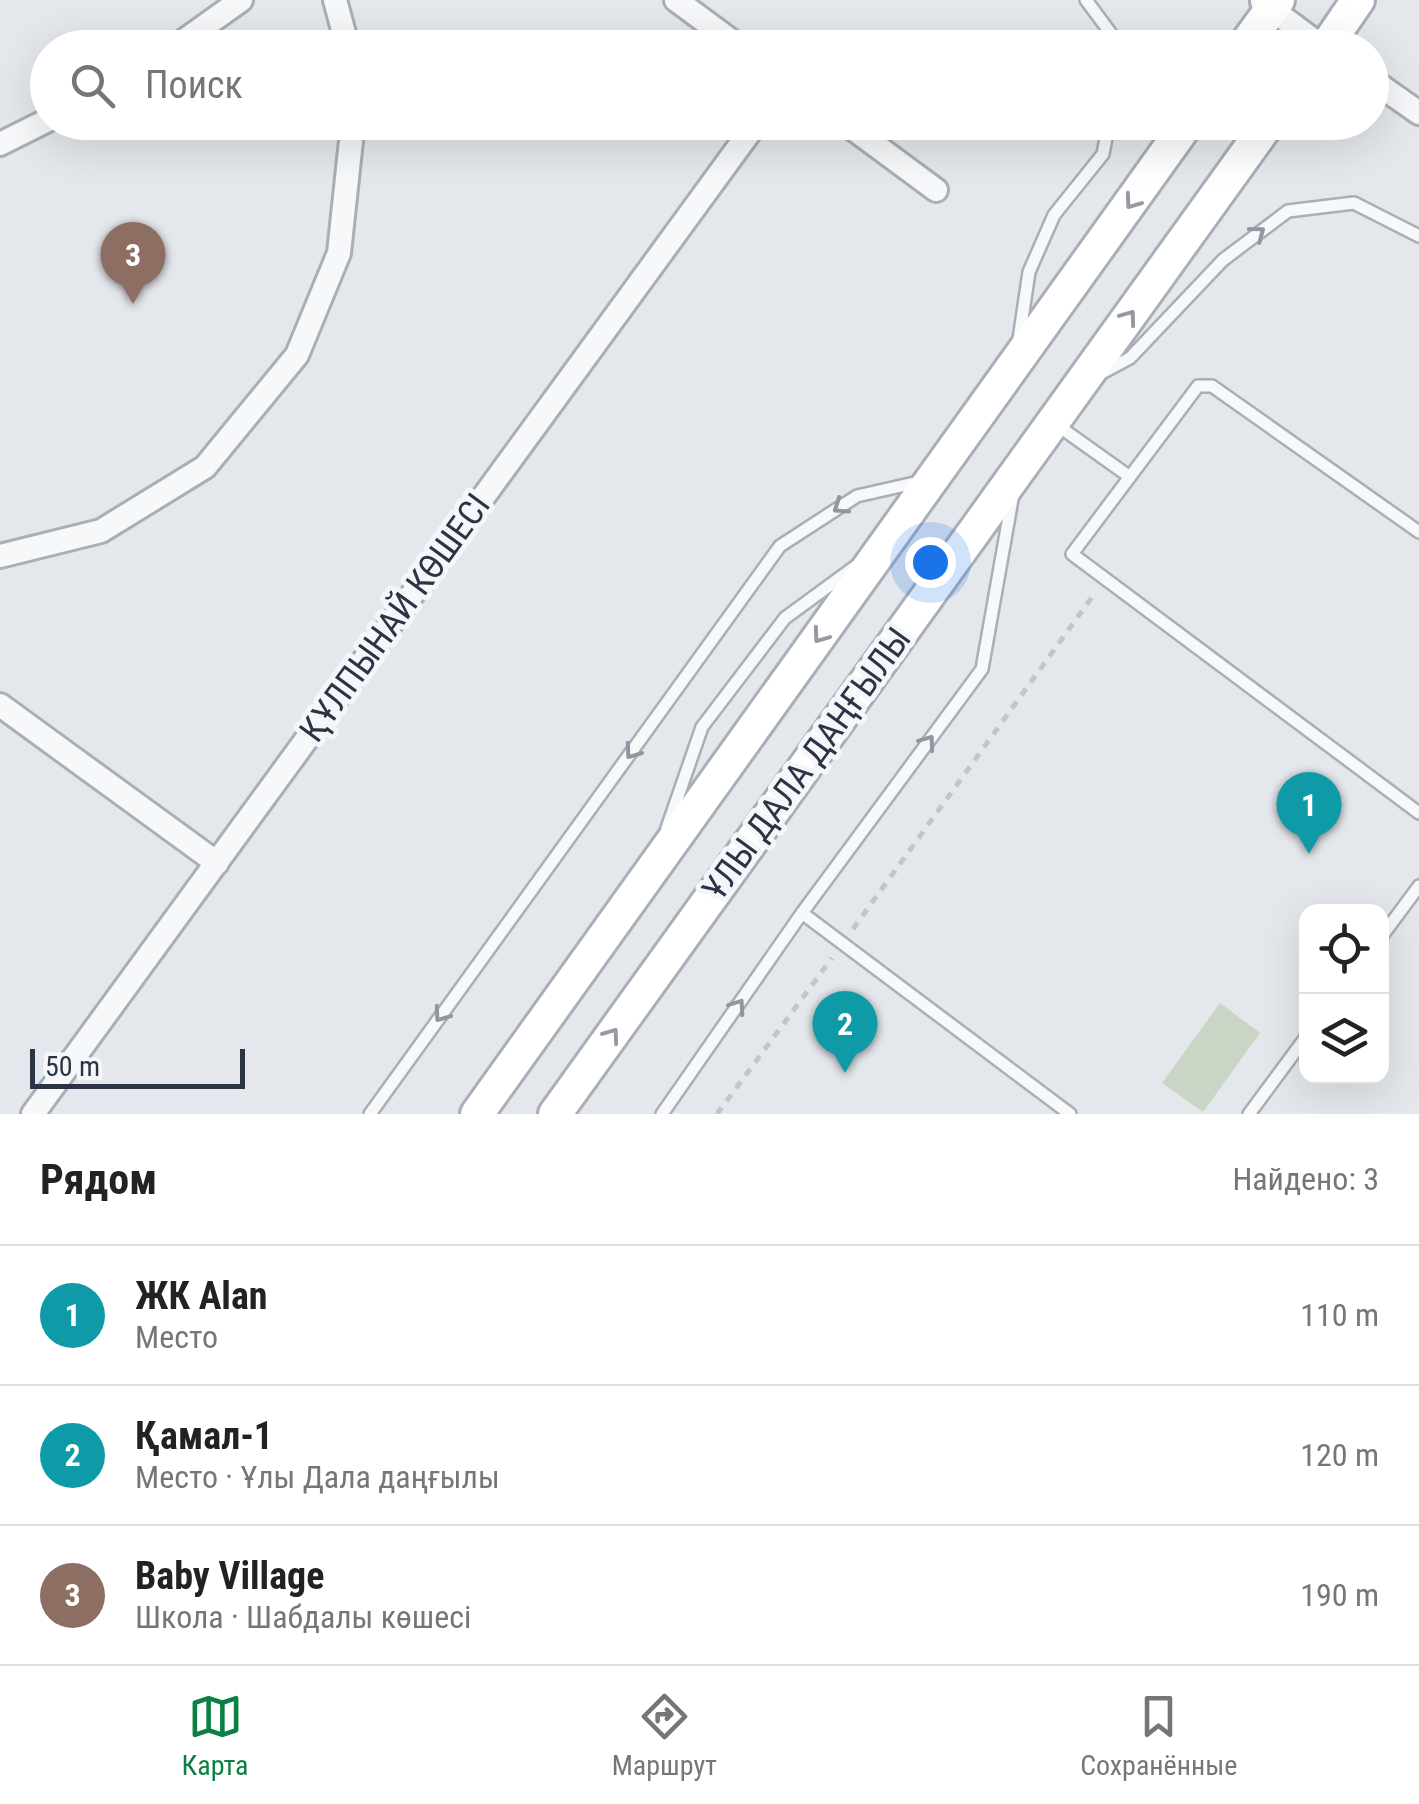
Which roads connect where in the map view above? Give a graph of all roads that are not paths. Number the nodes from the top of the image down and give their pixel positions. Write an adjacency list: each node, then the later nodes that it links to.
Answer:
1 (241, 0): 7 (street)
2 (335, 0): 8 (street)
3 (676, 0): 9 (street)
4 (1086, 0): 10 (lane)
5 (1358, 0): 13 (main road)
6 (1270, 3): 11 (main road); 12 (street)
7 (199, 30)
8 (343, 30)
9 (717, 30)
10 (1108, 30)
11 (1254, 30)
12 (1302, 30)
13 (1337, 30)
14 (1389, 92): 15 (street)
15 (1419, 114)
16 (30, 129): 23 (street)
17 (354, 140): 33 (street)
18 (744, 140): 36 (street, ҚҰЛПЫНАЙ КӨШЕСІ)
19 (868, 140): 24 (street)
20 (1106, 140): 26 (lane)
21 (1175, 140): 26 (main road, ҰЛЫ ДАЛА ДАҢҒЫЛЫ, one-way to 26)
22 (1256, 140): 27 (main road, ҰЛЫ ДАЛА ДАҢҒЫЛЫ, one-way to 22)
23 (0, 144)
24 (936, 190)
25 (1419, 236): 27 (lane, one-way to 25)
26 (1014, 366): 31 (main road, ҰЛЫ ДАЛА ДАҢҒЫЛЫ)
27 (1079, 386): 28 (main road, ҰЛЫ ДАЛА ДАҢҒЫЛЫ)
28 (1054, 422): 29 (main road, ҰЛЫ ДАЛА ДАҢҒЫЛЫ); 30 (lane)
29 (1017, 472): 38 (lane, one-way to 29); 44 (main road, ҰЛЫ ДАЛА ДАҢҒЫЛЫ, one-way to 29)
30 (1130, 477): 32 (lane); 35 (lane)
31 (932, 480): 42 (lane, one-way to 42); 43 (main road, ҰЛЫ ДАЛА ДАҢҒЫЛЫ, one-way to 43)
32 (1419, 532)
33 (0, 556)
34 (0, 705): 36 (street)
35 (1419, 813)
36 (217, 863): 41 (street, ҚҰЛПЫНАЙ КӨШЕСІ)
37 (1419, 886): 39 (lane)
38 (802, 913): 45 (lane, one-way to 38); 46 (lane)
39 (1389, 927)
40 (1299, 1046): 47 (lane)
41 (34, 1114)
42 (370, 1114)
43 (476, 1114)
44 (555, 1114)
45 (662, 1114)
46 (1070, 1114)
47 (1249, 1114)

